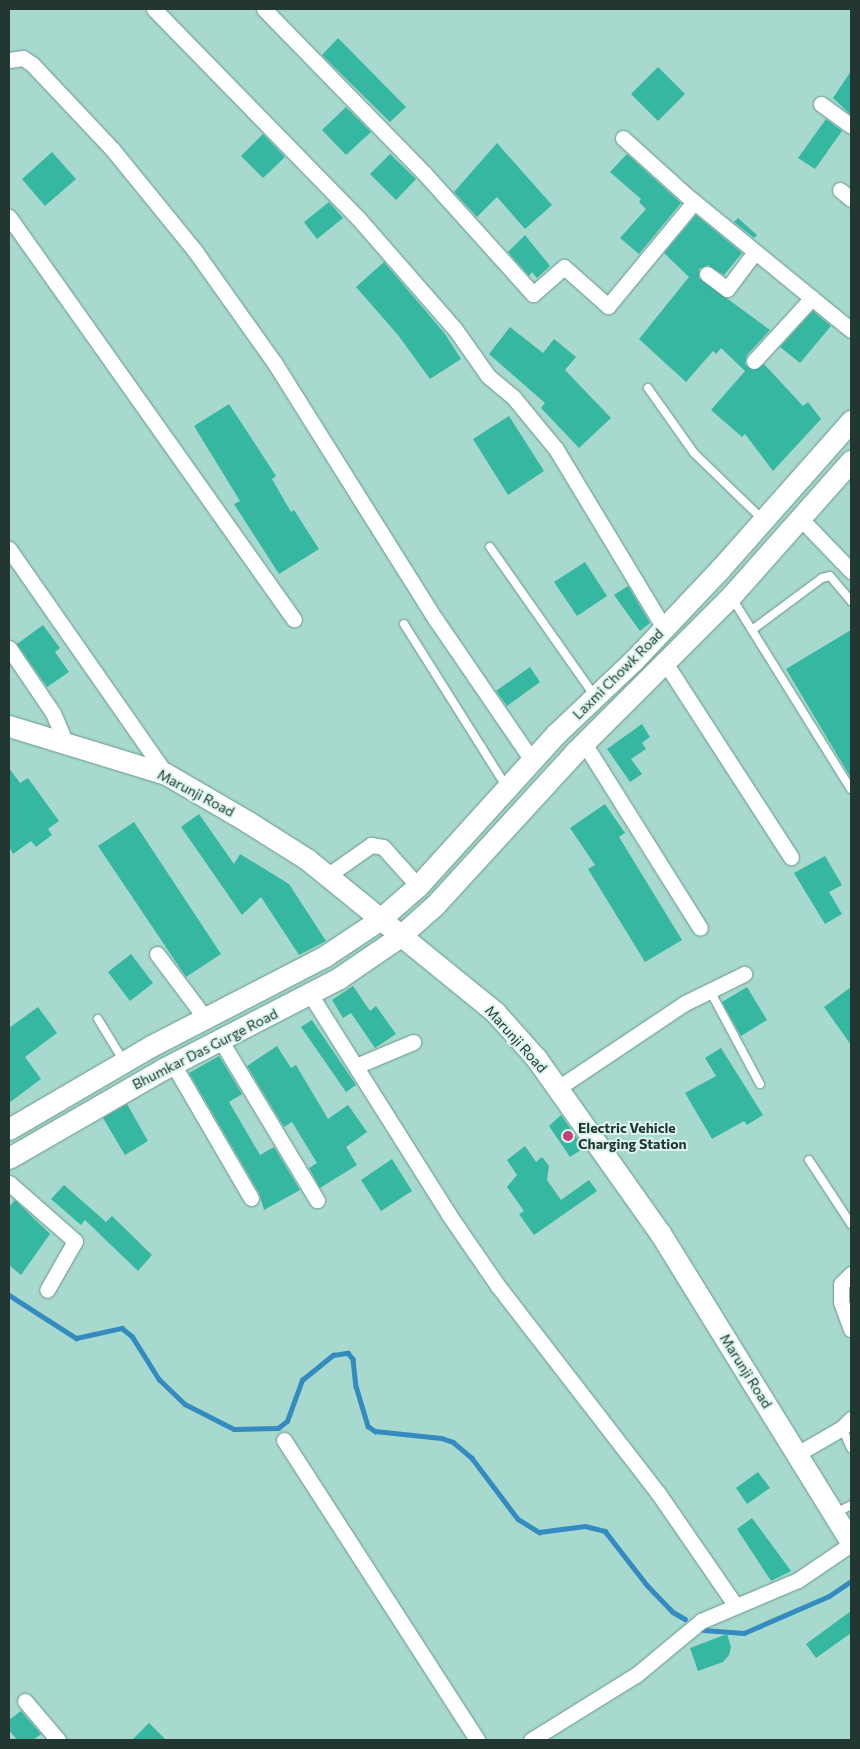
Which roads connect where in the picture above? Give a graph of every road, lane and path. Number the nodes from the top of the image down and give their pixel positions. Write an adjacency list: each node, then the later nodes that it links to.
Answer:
1 (154, 9): 26 (street)
2 (264, 9): 7 (street)
3 (9, 60): 35 (street)
4 (821, 104): 5 (street)
5 (851, 126)
6 (623, 138): 7 (street)
7 (694, 202): 9 (street)
8 (9, 217): 24 (street)
9 (755, 252): 10 (street); 11 (street)
10 (707, 274)
11 (812, 298): 12 (street); 13 (street)
12 (851, 330)
13 (754, 361)
14 (648, 388): 18 (lane)
15 (851, 421): 18 (main road, Laxmi Chowk Road)
16 (851, 461): 17 (main road, Laxmi Chowk Road)
17 (800, 518): 21 (street); 22 (main road, Laxmi Chowk Road)
18 (764, 520): 26 (main road, Laxmi Chowk Road)
19 (490, 547): 31 (lane)
20 (9, 549): 36 (street)
21 (851, 571)
22 (731, 596): 27 (lane); 28 (main road, Laxmi Chowk Road)
23 (851, 601): 27 (lane)
24 (294, 619)
25 (404, 624): 37 (lane)
26 (668, 624): 28 (main road); 31 (main road, Laxmi Chowk Road)
27 (752, 630): 38 (lane)
28 (688, 641): 30 (main road, Laxmi Chowk Road)
29 (9, 648): 33 (street)
30 (666, 664): 34 (main road, Laxmi Chowk Road); 39 (street)
31 (595, 697): 35 (main road, Laxmi Chowk Road)
32 (9, 726): 33 (main road, Marunji Road)
33 (66, 743): 36 (main road, Marunji Road)
34 (584, 743): 43 (street); 44 (main road, Laxmi Chowk Road)
35 (532, 760): 37 (main road, Laxmi Chowk Road)
36 (166, 774): 40 (main road, Marunji Road)
37 (508, 787): 41 (main road, Laxmi Chowk Road)
38 (851, 789)
39 (791, 857)
40 (327, 876): 41 (street); 42 (main road, Marunji Road)
41 (418, 886): 42 (main road, Laxmi Chowk Road)
42 (379, 920): 44 (main road, Marunji Road); 50 (main road, Bhumkar Das Gurge Road)
43 (700, 928)
44 (399, 937): 48 (main road, Bhumkar Das Gurge Road); 58 (main road, Marunji Road)
45 (157, 954): 50 (street)
46 (744, 974): 47 (street)
47 (709, 989): 57 (lane); 58 (street)
48 (310, 994): 51 (main road, Bhumkar Das Gurge Road); 56 (street)
49 (98, 1019): 54 (lane)
50 (206, 1019): 52 (main road, Bhumkar Das Gurge Road)
51 (221, 1041): 55 (main road, Bhumkar Das Gurge Road); 64 (street)
52 (159, 1042): 54 (main road, Bhumkar Das Gurge Road); 55 (main road)
53 (413, 1042): 56 (street)
54 (124, 1062): 59 (main road, Bhumkar Das Gurge Road)
55 (172, 1064): 60 (main road, Bhumkar Das Gurge Road); 63 (street)
56 (356, 1066): 75 (street)
57 (760, 1084)
58 (558, 1088): 72 (main road, Marunji Road)
59 (9, 1129)
60 (9, 1158)
61 (809, 1160): 65 (lane)
62 (9, 1183): 67 (street)
63 (251, 1198)
64 (317, 1200)
65 (851, 1224)
66 (851, 1274): 68 (street)
67 (47, 1290)
68 (851, 1329)
69 (847, 1424): 71 (lane); 72 (street)
70 (284, 1440): 78 (street)
71 (851, 1448)
72 (796, 1454): 73 (main road, Marunji Road)
73 (843, 1510): 74 (main road, Marunji Road)
74 (851, 1543): 75 (street)
75 (736, 1606): 79 (street)
76 (25, 1701): 77 (street)
77 (58, 1740)
78 (477, 1740)
79 (531, 1740)

